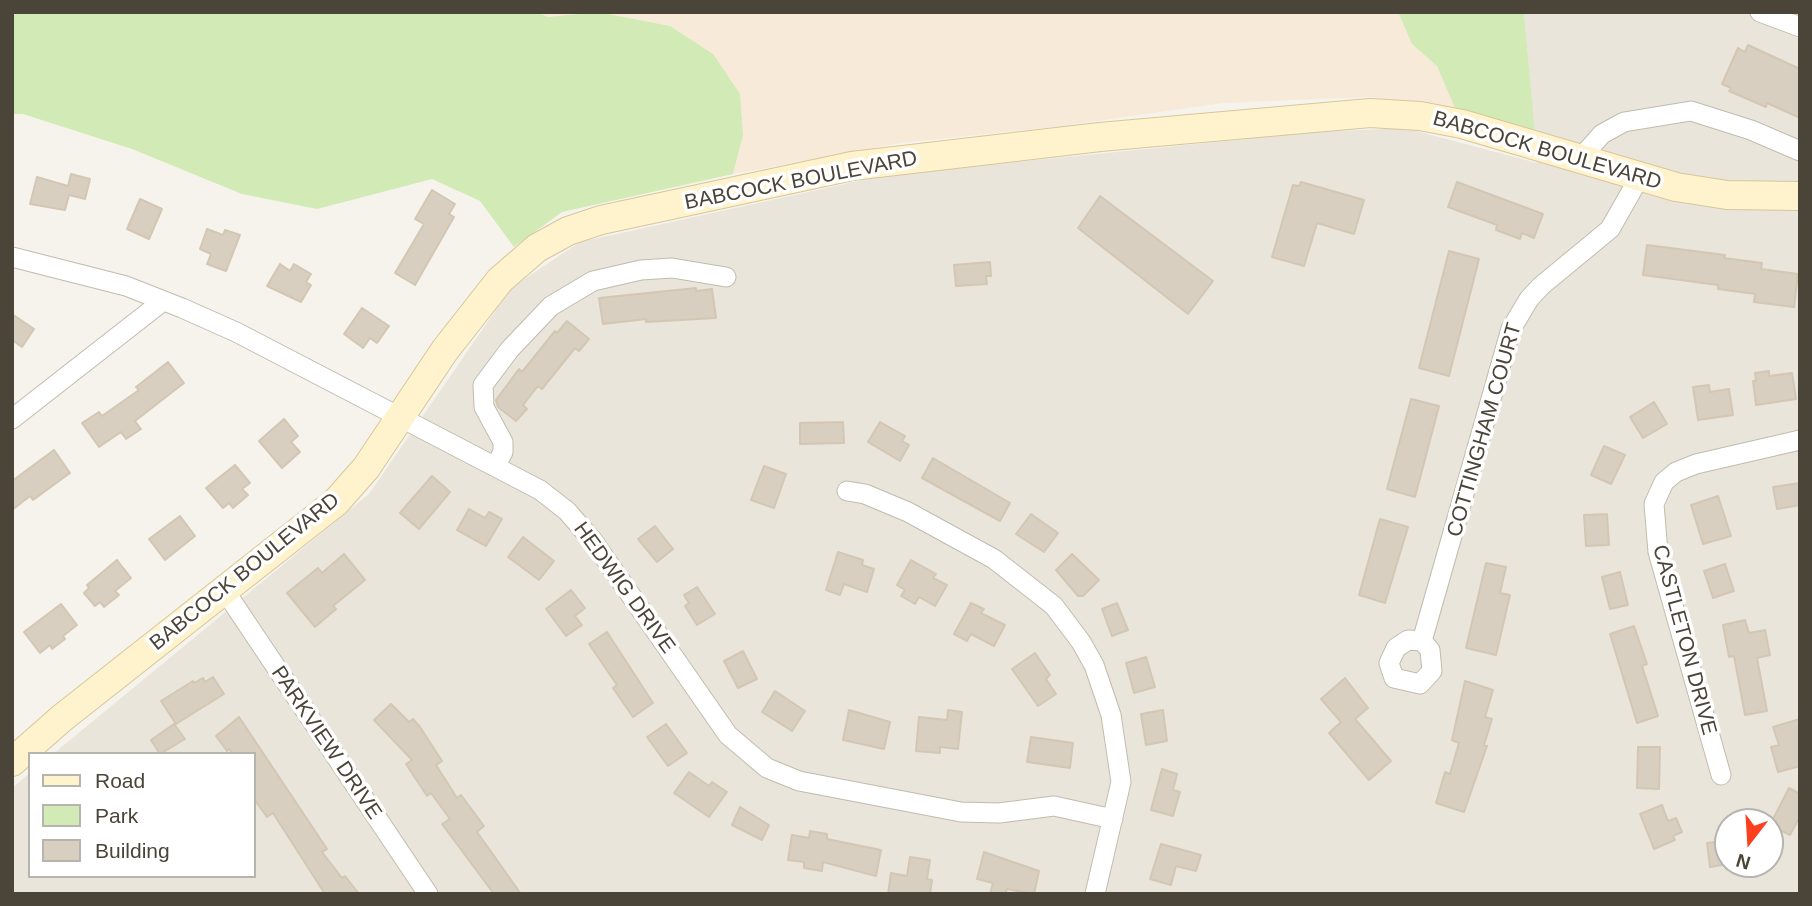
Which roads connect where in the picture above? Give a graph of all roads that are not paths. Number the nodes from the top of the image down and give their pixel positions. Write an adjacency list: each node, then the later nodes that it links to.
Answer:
1 (1760, 12): 2 (street)
2 (1800, 27)
3 (1800, 151): 4 (street)
4 (1578, 161): 5 (main road, BABCOCK BOULEVARD); 11 (main road, BABCOCK BOULEVARD)
5 (1639, 178): 6 (main road, BABCOCK BOULEVARD); 16 (street, COTTINGHAM COURT)
6 (1800, 197)
7 (12, 257): 9 (street, HEDWIG DRIVE)
8 (726, 277): 13 (street)
9 (163, 301): 10 (street); 11 (street, HEDWIG DRIVE)
10 (12, 419)
11 (400, 419): 13 (street, HEDWIG DRIVE); 15 (main road, BABCOCK BOULEVARD)
12 (1800, 440): 18 (street, CASTLETON DRIVE)
13 (496, 465): 19 (street, HEDWIG DRIVE)
14 (847, 491): 19 (street)
15 (225, 591): 17 (main road, BABCOCK BOULEVARD); 20 (street, PARKVIEW DRIVE)
16 (1422, 641)
17 (12, 762)
18 (1721, 775)
19 (1113, 819): 21 (street)
20 (428, 894)
21 (1095, 894)

